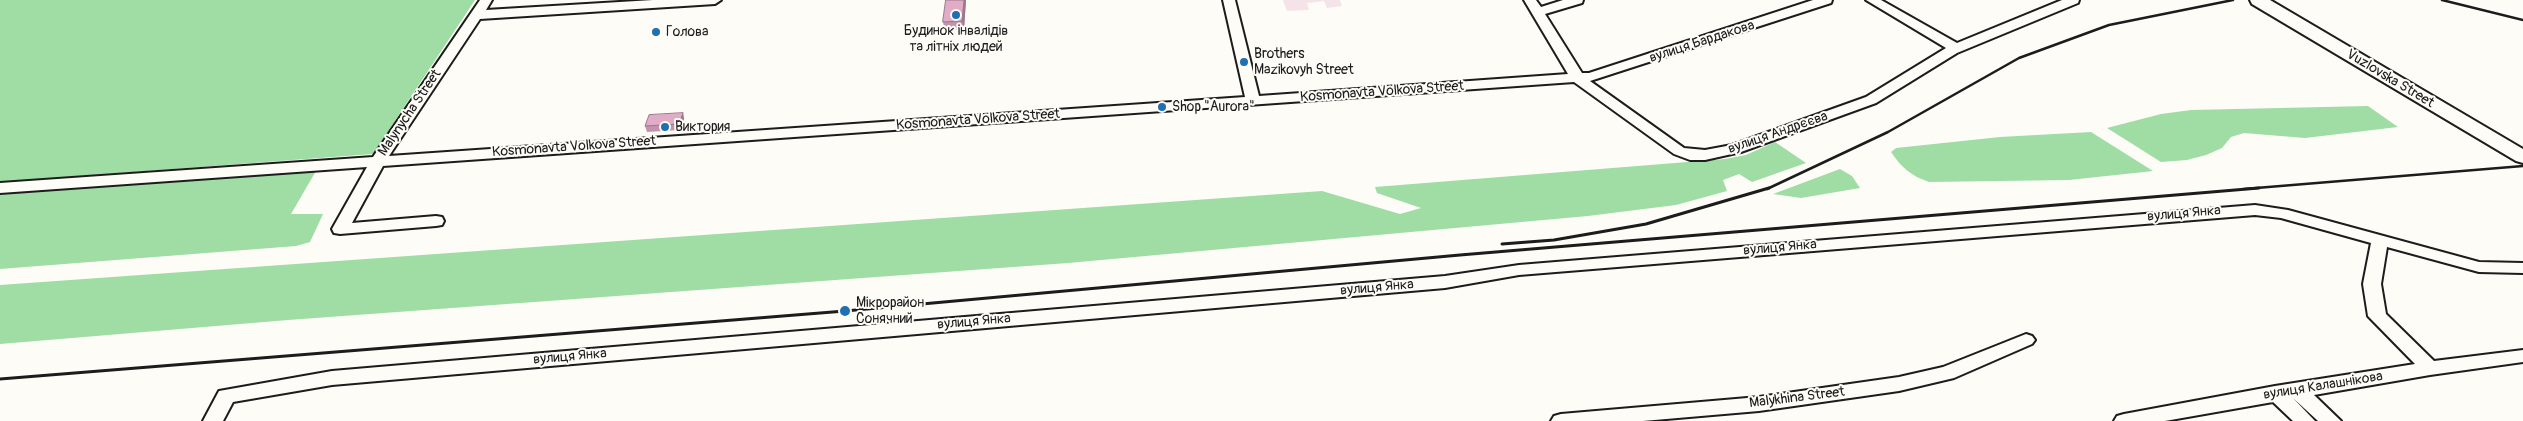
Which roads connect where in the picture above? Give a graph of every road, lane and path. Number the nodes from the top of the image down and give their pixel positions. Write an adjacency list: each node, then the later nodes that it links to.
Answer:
1 (486, 0): 10 (street, Malynycha Street)
2 (715, 0): 10 (street)
3 (1229, 0): 13 (street)
4 (1577, 0): 9 (street)
5 (1826, 0): 12 (street, вулиця Бардакова)
6 (1872, 0): 11 (street)
7 (2073, 0): 11 (street, вулиця Андрєєва)
8 (2258, 0): 14 (main road, Vuzlovska Street)
9 (1533, 6): 12 (street)
10 (476, 15): 15 (street, Malynycha Street)
11 (1957, 48): 12 (street, вулиця Андрєєва)
12 (1578, 79): 13 (street, Kosmonavta Volkova Street)
13 (1253, 101): 15 (street, Kosmonavta Volkova Street)
14 (2523, 157)
15 (379, 160): 16 (street, Kosmonavta Volkova Street); 17 (street, Malynycha Street)
16 (0, 188)
17 (436, 220)
18 (2380, 241): 19 (street, вулиця Янка); 22 (street); 25 (street, вулиця Янка)
19 (2523, 268)
20 (2026, 340): 26 (street, Malykhina Street)
21 (2523, 356): 22 (street, вулиця Калашнікова)
22 (2430, 368): 23 (street, вулиця Калашнікова)
23 (2297, 390): 24 (street, вулиця Калашнікова); 29 (street)
24 (2275, 393): 27 (street, вулиця Калашнікова); 28 (street)
25 (213, 421)
26 (1561, 421)
27 (2124, 421)
28 (2305, 421)
29 (2330, 421)

